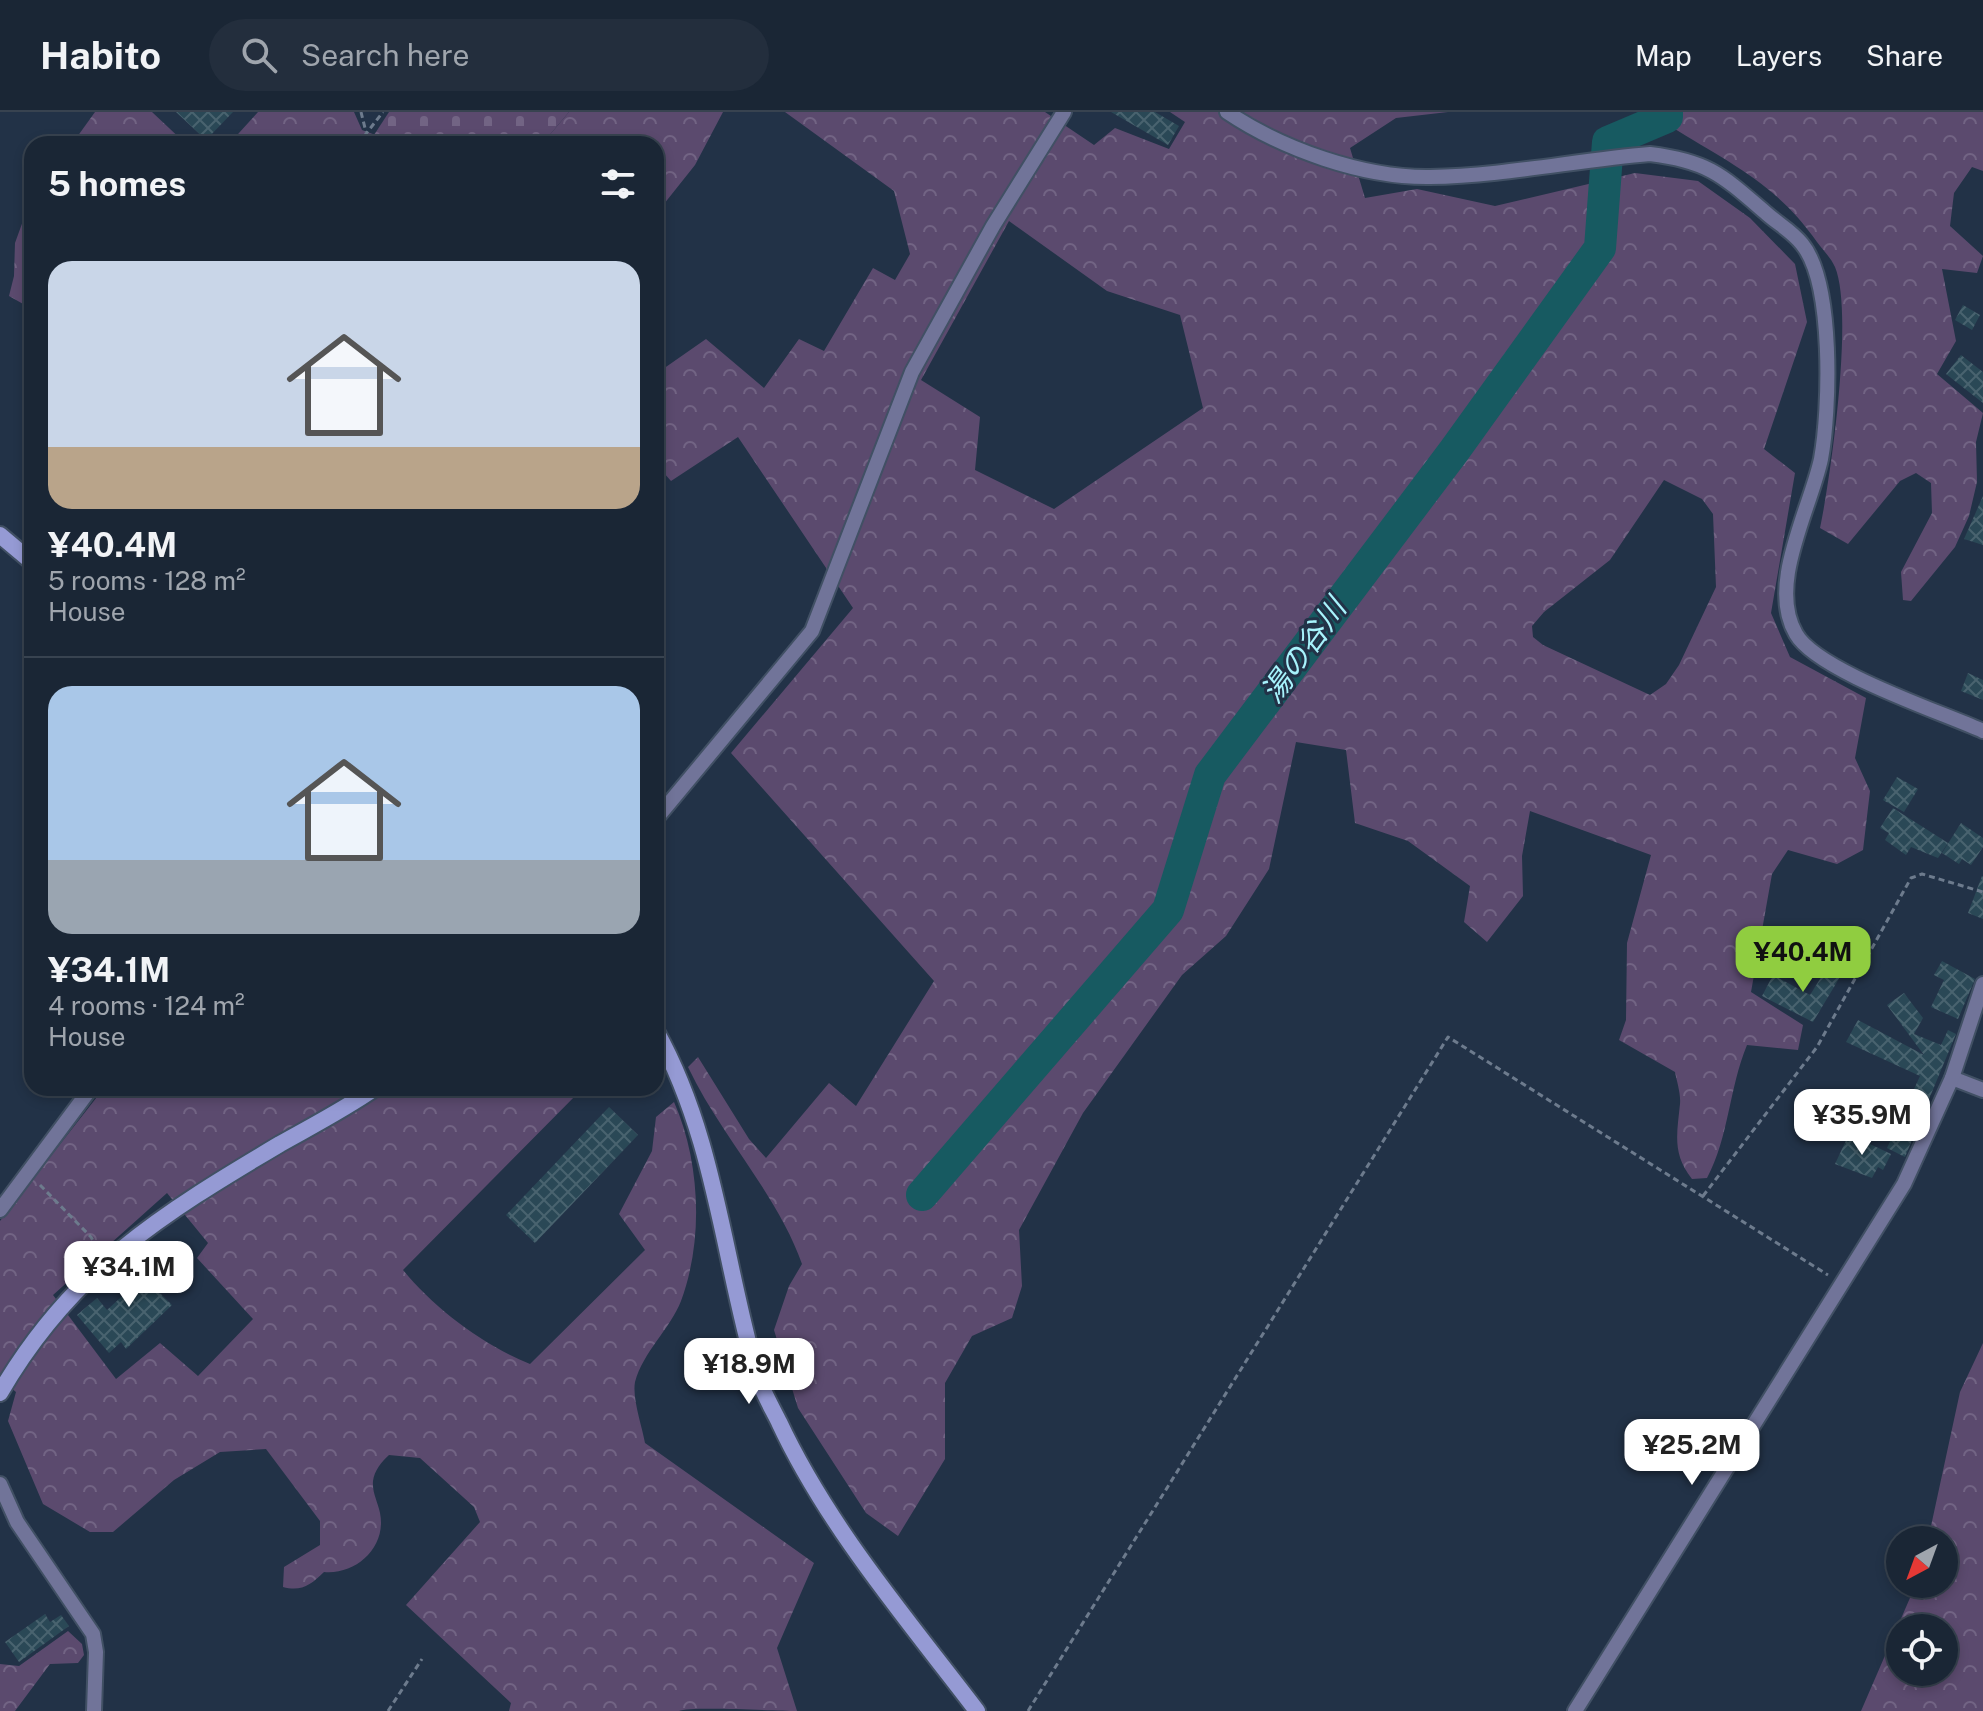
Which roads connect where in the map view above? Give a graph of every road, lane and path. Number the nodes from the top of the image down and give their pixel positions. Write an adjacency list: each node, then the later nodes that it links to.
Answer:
1 (361, 112): 5 (path)
2 (383, 112): 5 (path)
3 (1064, 112): 10 (street)
4 (1227, 112): 9 (street)
5 (366, 133): 6 (path)
6 (364, 136)
7 (0, 535): 8 (street)
8 (24, 555)
9 (1983, 731)
10 (664, 809)
11 (1983, 892): 19 (path)
12 (1983, 984): 14 (street)
13 (664, 1047): 28 (street)
14 (1952, 1078): 15 (street); 22 (street)
15 (1983, 1090)
16 (85, 1096): 18 (street)
17 (362, 1096): 21 (street)
18 (27, 1173): 20 (street); 21 (path)
19 (1702, 1197): 22 (path); 29 (path)
20 (0, 1210)
21 (104, 1260): 23 (street)
22 (1841, 1283): 30 (street)
23 (0, 1393)
24 (0, 1484): 26 (street)
25 (422, 1659): 27 (path)
26 (94, 1711)
27 (388, 1711)
28 (977, 1711)
29 (1028, 1711)
30 (1575, 1711)

